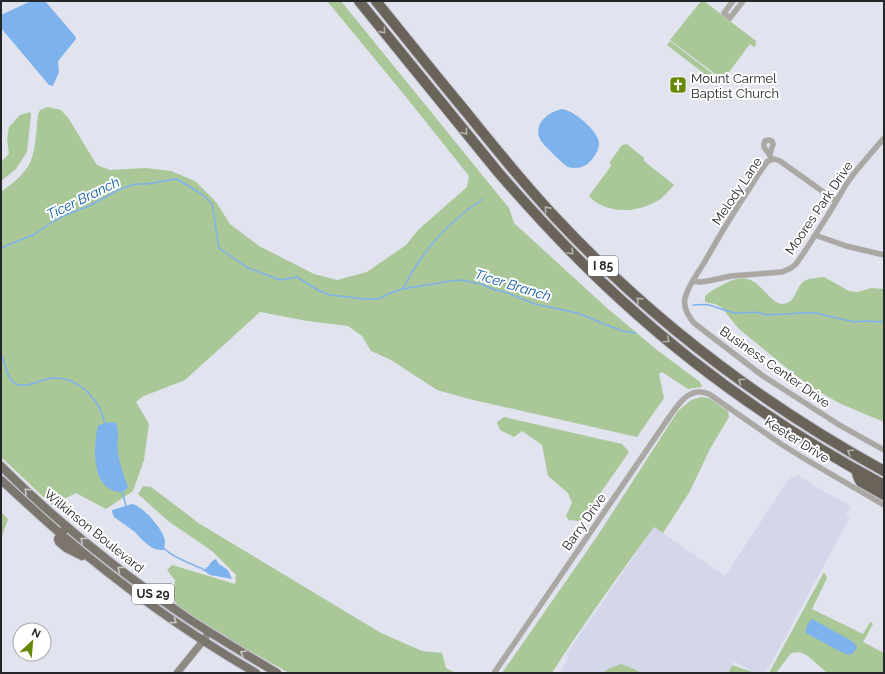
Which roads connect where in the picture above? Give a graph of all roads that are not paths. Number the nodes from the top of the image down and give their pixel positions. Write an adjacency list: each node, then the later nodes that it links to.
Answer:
1 (359, 1): 13 (highway, I 85, one-way to 13)
2 (376, 1): 14 (highway, I 85, one-way to 2)
3 (733, 1): 4 (street)
4 (743, 1)
5 (884, 138): 6 (street, Moores Park Drive)
6 (836, 201): 7 (street, Moores Park Drive); 9 (street, Melody Lane)
7 (816, 235): 8 (street); 9 (street, Moores Park Drive)
8 (884, 255)
9 (693, 281): 11 (street, Business Center Drive)
10 (699, 392): 18 (street, Keeter Drive); 26 (street, Barry Drive)
11 (884, 450)
12 (1, 466): 19 (main road, Wilkinson Boulevard / US 29, one-way to 12)
13 (856, 470): 16 (highway, I 85); 17 (highway)
14 (884, 471)
15 (1, 480): 20 (main road, Wilkinson Boulevard)
16 (884, 486)
17 (884, 495)
18 (884, 505)
19 (67, 527): 20 (main road); 21 (main road, Wilkinson Boulevard / US 29, one-way to 19)
20 (61, 534): 22 (main road, Wilkinson Boulevard / US 29, one-way to 22)
21 (209, 632): 22 (street); 25 (main road, Wilkinson Boulevard / US 29, one-way to 21)
22 (203, 641): 23 (street); 24 (main road, Wilkinson Boulevard / US 29)
23 (177, 673)
24 (256, 673)
25 (277, 673)
26 (494, 673)

